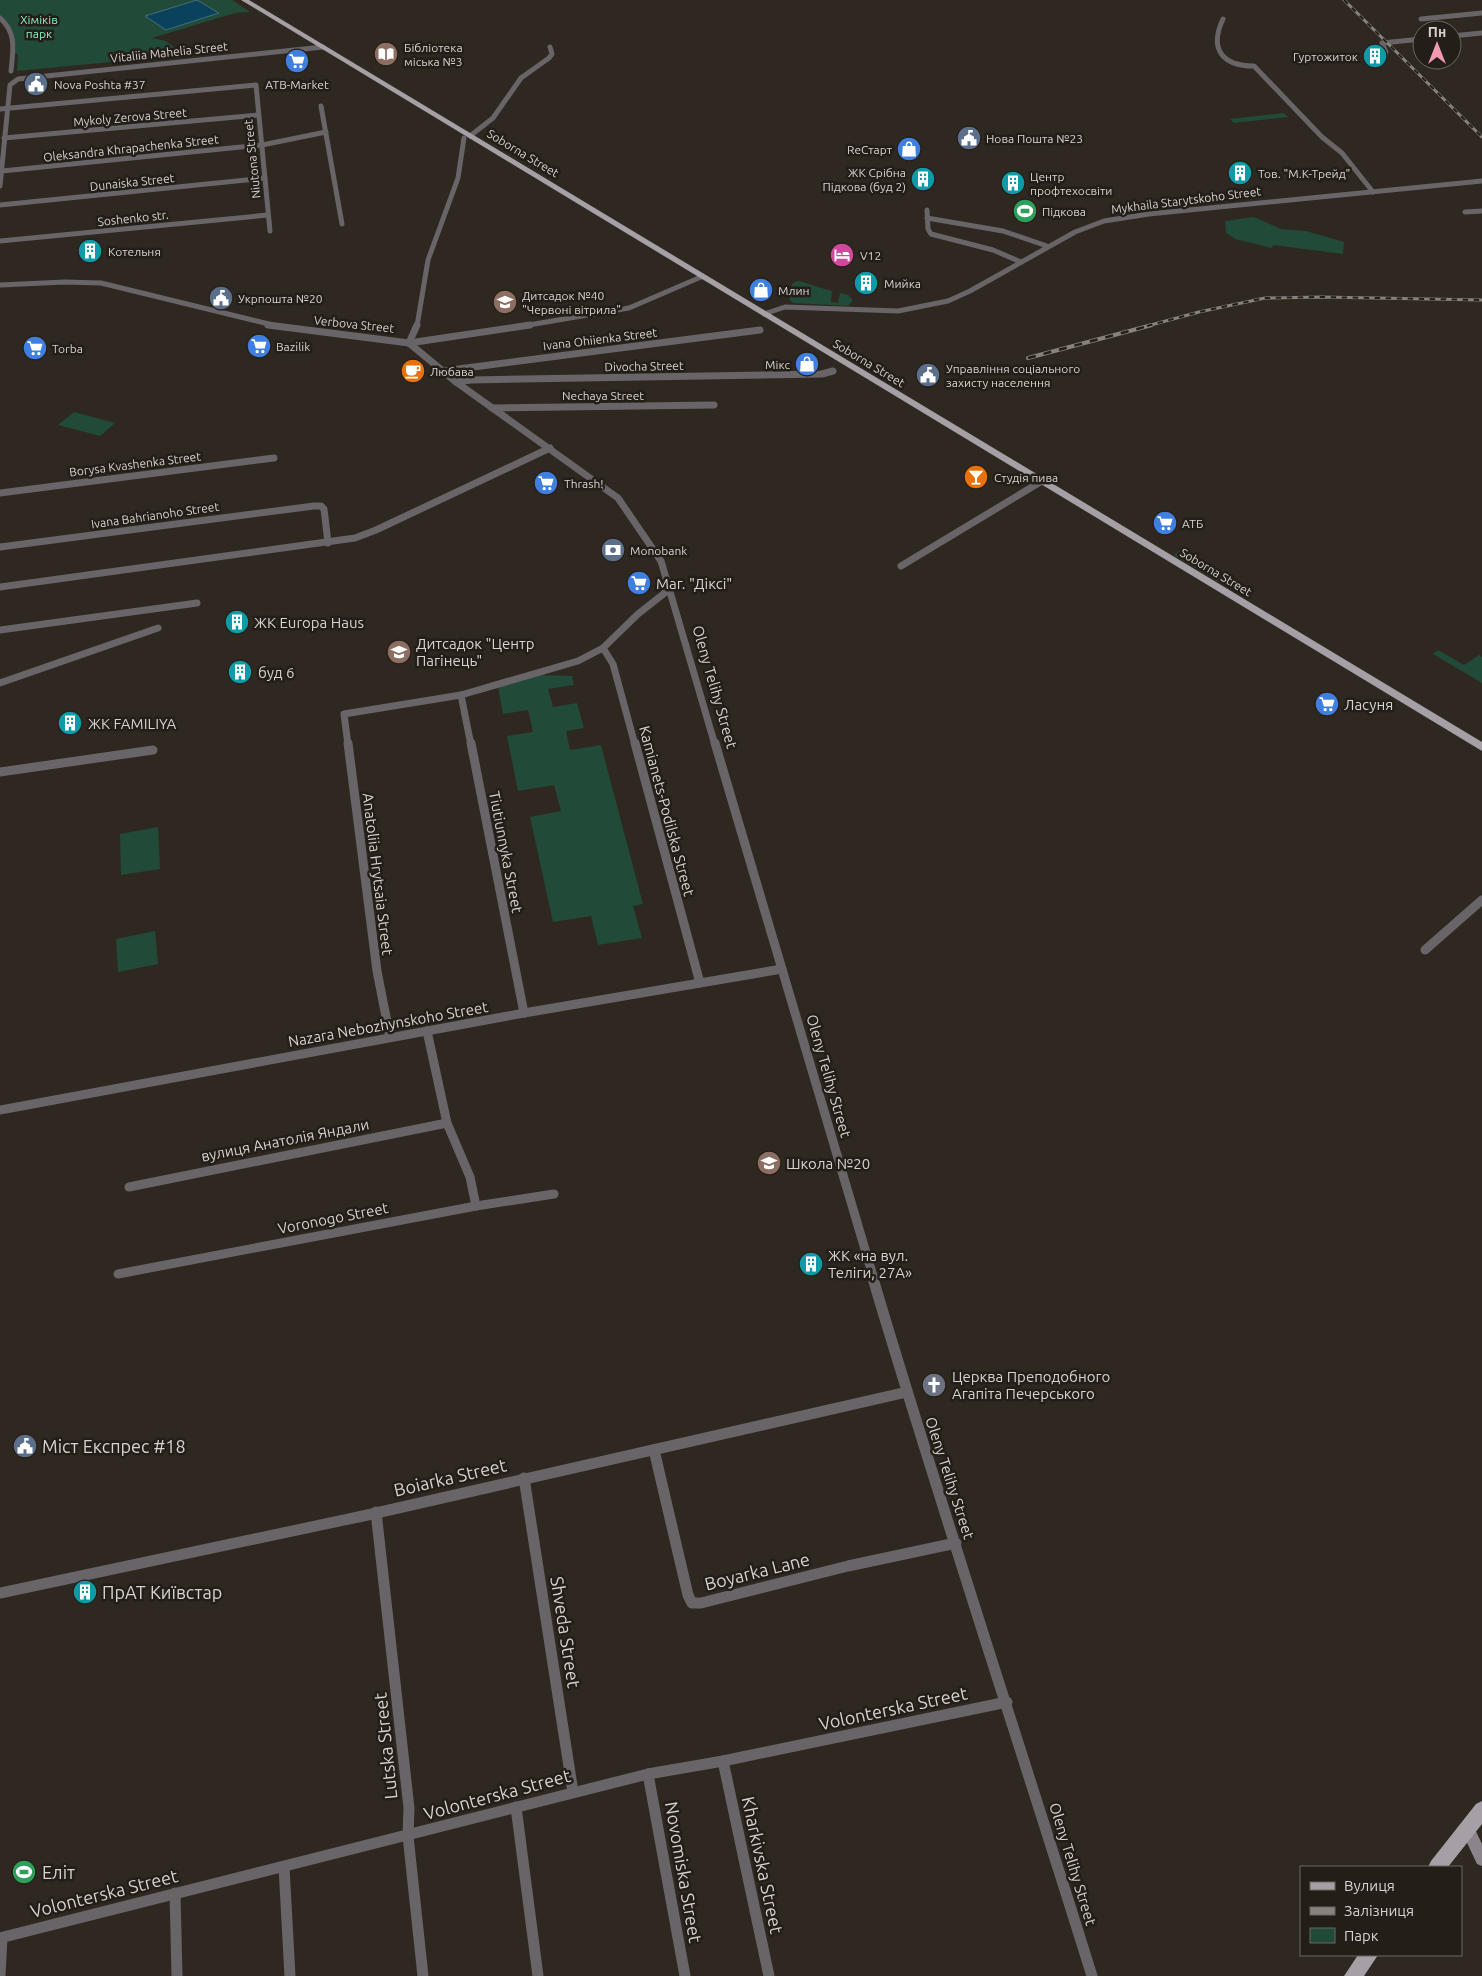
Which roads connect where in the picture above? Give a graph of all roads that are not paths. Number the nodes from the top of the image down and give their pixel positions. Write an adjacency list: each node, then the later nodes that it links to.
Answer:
1 (244, 0): 10 (main road, Soborna Street)
2 (1482, 14): 5 (street)
3 (0, 18): 12 (street)
4 (1223, 19): 25 (street)
5 (1421, 19)
6 (1482, 33): 7 (street)
7 (1462, 35)
8 (1412, 40): 11 (street)
9 (550, 47): 18 (street)
10 (323, 48): 14 (street, Vitaliia Mahelia Street); 18 (main road, Soborna Street)
11 (1382, 59)
12 (11, 71)
13 (320, 106): 17 (street)
14 (8, 108): 15 (street); 16 (street, Niutona Street); 19 (street)
15 (0, 109)
16 (258, 115): 19 (street, Mykoly Zerova Street); 20 (street, Niutona Street)
17 (326, 132): 20 (street); 32 (street)
18 (467, 137): 37 (main road, Soborna Street); 41 (street)
19 (4, 138): 21 (street)
20 (262, 145): 21 (street, Oleksandra Khrapachenka Street); 22 (street, Niutona Street)
21 (2, 171): 24 (street)
22 (265, 178): 26 (street, Dunaiska Street); 30 (street, Niutona Street)
23 (1482, 181): 25 (street, Mykhaila Starytskoho Street)
24 (0, 186)
25 (1373, 192): 35 (street, Mykhaila Starytskoho Street)
26 (0, 205)
27 (928, 210): 31 (street)
28 (1482, 211): 29 (street)
29 (1465, 212)
30 (268, 215): 33 (street, Niutona Street); 34 (street, Soshenko str.)
31 (927, 218): 35 (street); 36 (street)
32 (342, 224)
33 (270, 231)
34 (0, 241)
35 (1047, 246): 36 (street, Mykhaila Starytskoho Street)
36 (1020, 262): 39 (street, Mykhaila Starytskoho Street)
37 (701, 277): 39 (main road, Soborna Street); 41 (street, Verbova Street)
38 (0, 285): 41 (street, Verbova Street)
39 (764, 314): 49 (main road, Soborna Street)
40 (760, 330): 42 (street, Ivana Ohiienka Street)
41 (409, 343): 42 (street, Oleny Telihy Street)
42 (443, 371): 44 (street, Oleny Telihy Street)
43 (833, 371): 44 (street, Divocha Street)
44 (456, 382): 46 (street, Oleny Telihy Street)
45 (714, 405): 46 (street, Nechaya Street)
46 (492, 408): 47 (street, Oleny Telihy Street)
47 (550, 448): 51 (street); 55 (street, Oleny Telihy Street)
48 (274, 458): 50 (street, Borysa Kvashenka Street)
49 (1042, 481): 53 (street); 62 (main road, Soborna Street)
50 (0, 493)
51 (328, 543): 52 (street, Ivana Bahrianoho Street); 54 (street)
52 (0, 547)
53 (901, 566)
54 (0, 587)
55 (671, 588): 59 (street); 67 (street, Oleny Telihy Street)
56 (197, 603): 58 (street)
57 (158, 628): 60 (street)
58 (0, 630)
59 (603, 648): 61 (street); 68 (street, Kamianets-Podilska Street)
60 (0, 683)
61 (462, 696): 69 (street, Tiutiunnyka Street); 71 (street, Anatoliia Hrytsaia Street)
62 (1482, 747)
63 (153, 750): 64 (street)
64 (0, 772)
65 (1482, 900): 66 (street)
66 (1425, 950)
67 (782, 969): 68 (street, Nazara Nebozhynskoho Street); 78 (street, Oleny Telihy Street)
68 (700, 983): 69 (street, Nazara Nebozhynskoho Street)
69 (524, 1013): 70 (street, Nazara Nebozhynskoho Street)
70 (427, 1031): 71 (street, Nazara Nebozhynskoho Street); 73 (street)
71 (390, 1037): 72 (street, Nazara Nebozhynskoho Street)
72 (0, 1110)
73 (447, 1123): 74 (street, вулиця Анатолія Яндали); 76 (street)
74 (129, 1187)
75 (554, 1194): 76 (street, Voronogo Street)
76 (476, 1206): 77 (street, Voronogo Street)
77 (118, 1274)
78 (908, 1392): 79 (street, Boiarka Street); 82 (street, Oleny Telihy Street)
79 (654, 1450): 80 (street, Boiarka Street); 82 (street, Boyarka Lane)
80 (524, 1478): 81 (street, Boiarka Street); 87 (street, Shveda Street)
81 (376, 1512): 83 (street, Boiarka Street); 91 (street, Lutska Street)
82 (956, 1543): 84 (street, Oleny Telihy Street)
83 (0, 1593)
84 (1006, 1702): 85 (street, Volonterska Street); 105 (street, Oleny Telihy Street)
85 (723, 1761): 86 (street, Volonterska Street); 104 (street, Kharkivska Street)
86 (648, 1774): 87 (street, Volonterska Street); 103 (street, Novomiska Street)
87 (574, 1792): 88 (street, Volonterska Street)
88 (516, 1807): 91 (street, Volonterska Street); 102 (street)
89 (1482, 1810): 90 (main road)
90 (1468, 1830): 92 (main road); 94 (main road)
91 (408, 1836): 93 (street, Volonterska Street); 101 (street, Lutska Street)
92 (1482, 1859)
93 (284, 1866): 95 (street, Volonterska Street); 100 (street)
94 (1438, 1866)
95 (174, 1893): 96 (street, Volonterska Street); 99 (street)
96 (1, 1938): 98 (street)
97 (1368, 1956): 106 (main road)
98 (0, 1976)
99 (177, 1976)
100 (290, 1976)
101 (423, 1976)
102 (538, 1976)
103 (685, 1976)
104 (769, 1976)
105 (1092, 1976)
106 (1353, 1976)

